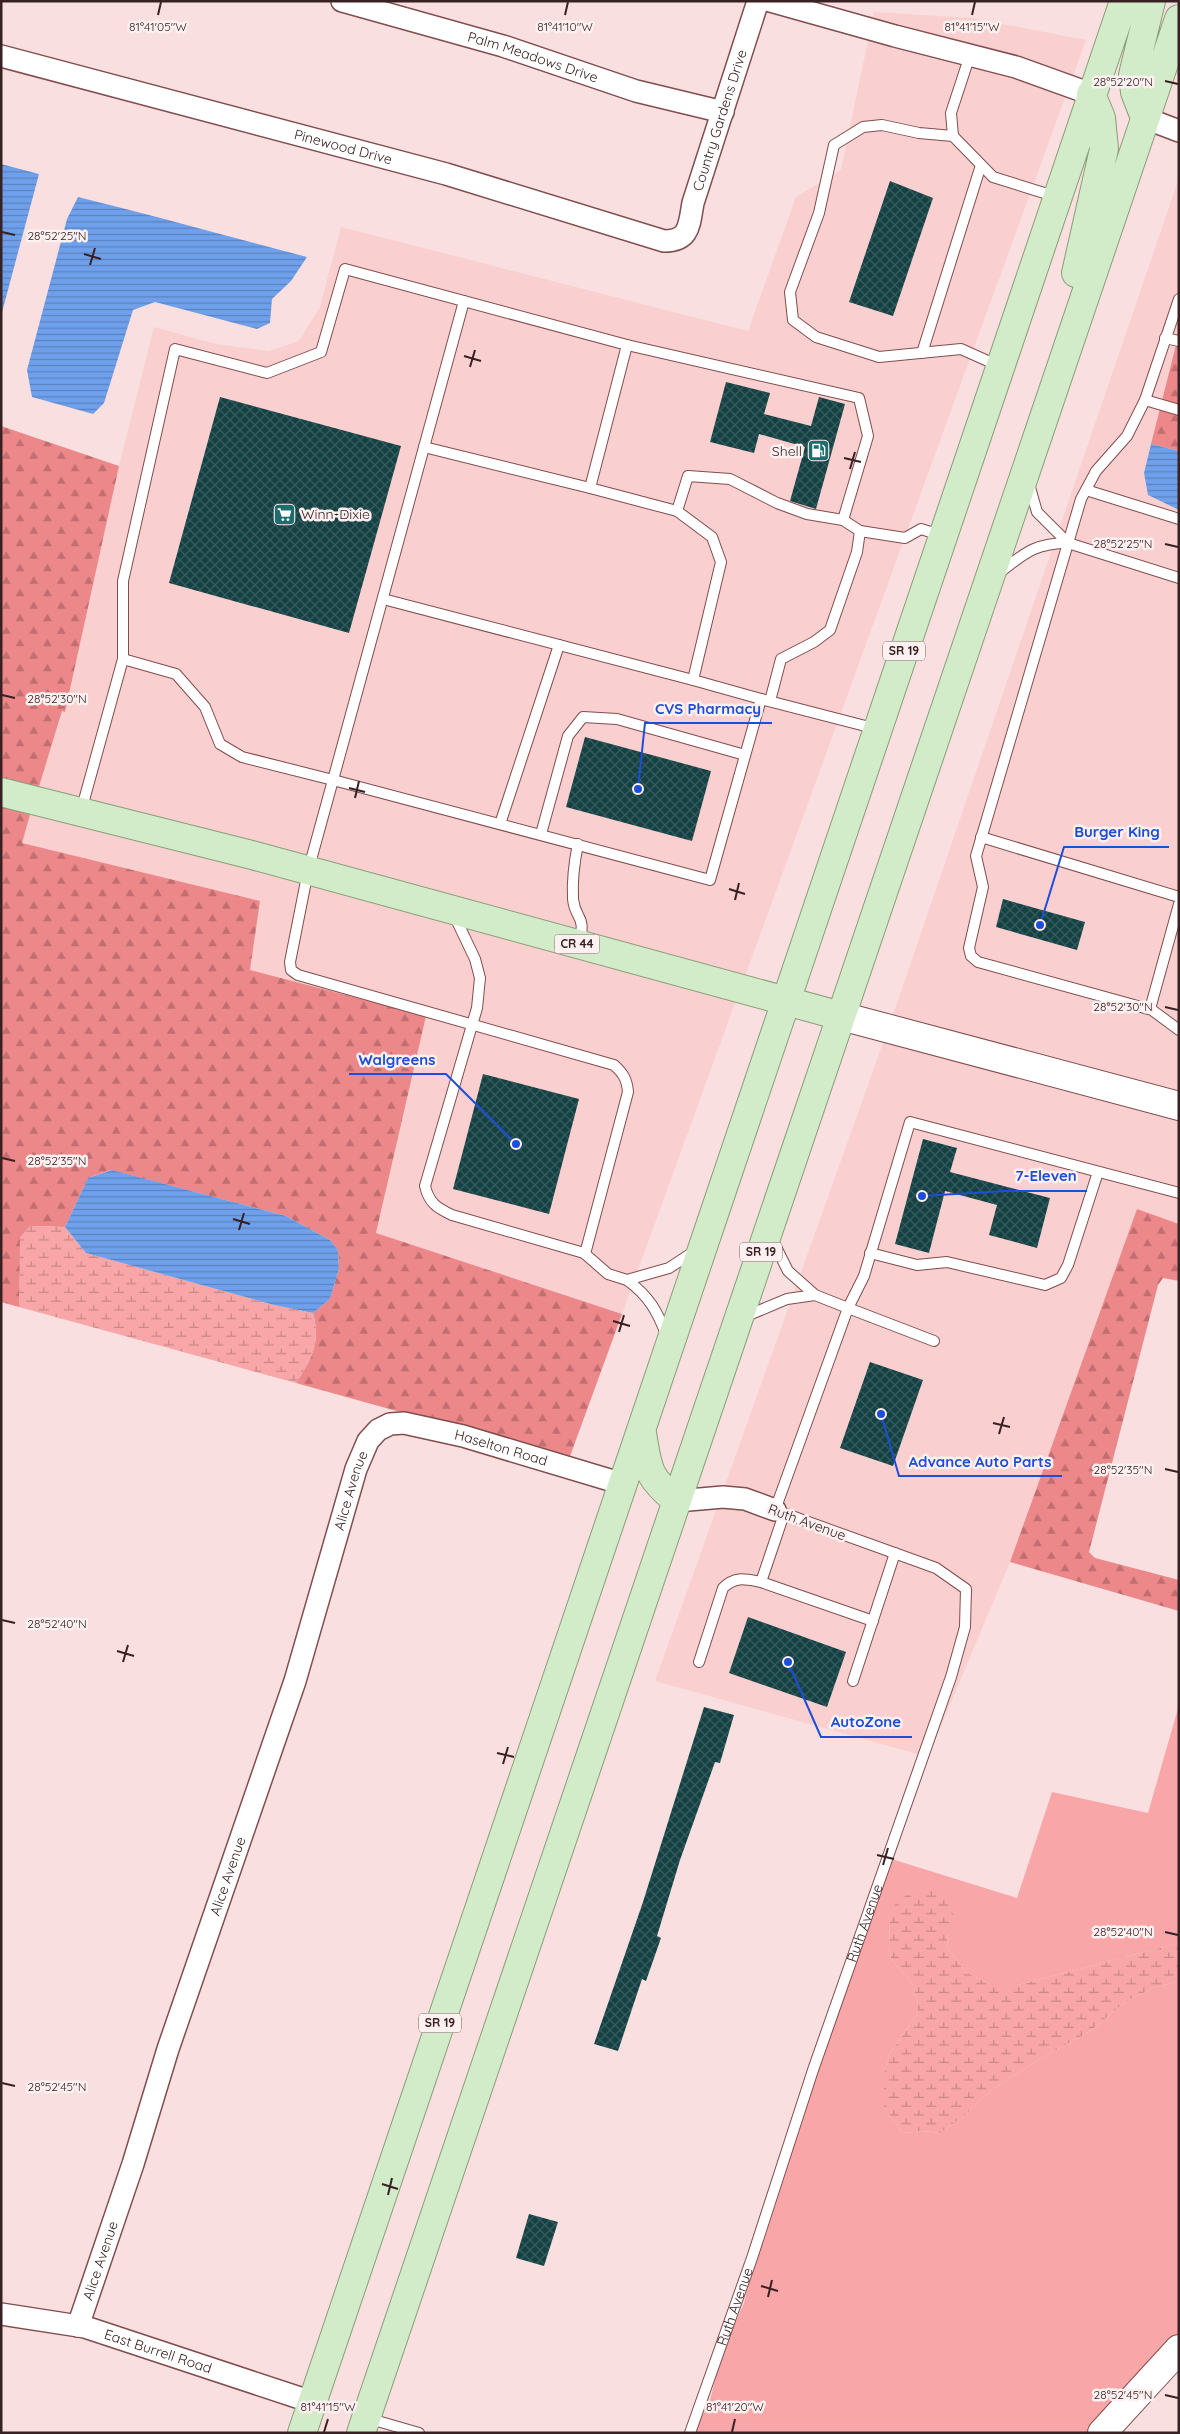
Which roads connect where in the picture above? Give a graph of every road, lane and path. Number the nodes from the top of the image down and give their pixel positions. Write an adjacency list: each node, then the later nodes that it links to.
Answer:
1 (342, 1): 10 (street, Palm Meadows Drive)
2 (758, 1): 10 (street, Country Gardens Drive)
3 (770, 1): 7 (street)
4 (1124, 1): 9 (main road, SR 19)
5 (1151, 1): 11 (main road)
6 (1179, 19): 11 (main road, SR 19)
7 (970, 55): 9 (street); 13 (lane)
8 (1, 56): 16 (street, Pinewood Drive)
9 (1092, 94): 15 (main road, SR 19); 26 (main road)
10 (723, 112): 16 (street, Country Gardens Drive)
11 (1145, 118): 12 (street); 26 (main road, SR 19)
12 (1179, 131)
13 (953, 136): 14 (lane); 22 (lane)
14 (981, 165): 15 (lane); 22 (lane)
15 (1058, 198): 23 (main road, SR 19)
16 (682, 238)
17 (1179, 299): 19 (lane)
18 (464, 301): 21 (lane); 27 (lane); 41 (lane)
19 (1165, 338): 20 (lane); 24 (lane)
20 (1179, 342)
21 (627, 345): 29 (lane); 33 (lane)
22 (922, 353): 23 (lane)
23 (1000, 367): 35 (main road, SR 19)
24 (1144, 400): 25 (lane); 30 (lane)
25 (1179, 410)
26 (1042, 423): 28 (main road, SR 19)
27 (424, 447): 29 (lane); 39 (lane)
28 (1025, 471): 36 (lane); 38 (main road, SR 19)
29 (590, 488): 31 (lane)
30 (1086, 490): 32 (lane); 36 (lane)
31 (677, 511): 33 (lane); 42 (lane)
32 (1179, 519)
33 (843, 520): 34 (lane)
34 (860, 531): 35 (lane); 43 (lane)
35 (943, 536): 44 (main road, SR 19)
36 (1068, 543): 37 (lane); 38 (lane); 51 (lane)
37 (1179, 578)
38 (988, 581): 60 (main road, SR 19)
39 (383, 599): 40 (lane); 46 (lane)
40 (559, 645): 42 (lane); 49 (lane)
41 (124, 659): 46 (lane); 48 (lane)
42 (693, 680): 43 (lane)
43 (765, 700): 44 (lane); 45 (lane)
44 (878, 730): 58 (main road, SR 19)
45 (745, 755): 50 (lane); 52 (lane)
46 (333, 780): 49 (lane); 53 (lane)
47 (1, 792): 48 (main road, CR 44)
48 (81, 812): 53 (main road, CR 44)
49 (500, 824): 50 (lane)
50 (541, 834): 52 (lane)
51 (981, 836): 54 (lane); 59 (lane)
52 (578, 844): 57 (lane)
53 (308, 870): 56 (main road, CR 44); 61 (lane)
54 (1179, 897)
55 (1179, 904): 59 (lane)
56 (451, 910): 57 (main road, CR 44); 61 (lane)
57 (578, 945): 58 (main road, CR 44)
58 (785, 1002): 60 (main road, CR 44); 67 (main road, SR 19)
59 (1150, 1009): 62 (lane)
60 (841, 1016): 63 (main road, CR 44); 66 (main road, SR 19)
61 (472, 1024): 69 (lane); 69 (lane)
62 (1179, 1030)
63 (1179, 1106)
64 (1098, 1172): 65 (lane); 68 (lane); 68 (lane)
65 (1179, 1194)
66 (768, 1231): 71 (lane); 73 (main road, SR 19)
67 (704, 1244): 70 (lane); 75 (main road, SR 19)
68 (870, 1253): 72 (lane)
69 (585, 1254): 70 (lane)
70 (627, 1280): 75 (lane)
71 (815, 1296): 72 (lane); 73 (lane)
72 (848, 1308): 74 (lane); 80 (lane)
73 (738, 1320): 79 (main road, SR 19)
74 (934, 1341)
75 (670, 1344): 76 (main road, SR 19)
76 (641, 1429): 78 (main road, SR 19); 79 (main road)
77 (378, 1430): 78 (street, Haselton Road); 88 (street, Alice Avenue)
78 (623, 1484): 86 (main road, SR 19)
79 (677, 1501): 80 (street, Ruth Avenue); 91 (main road, SR 19)
80 (779, 1512): 81 (lane, Ruth Avenue); 82 (lane)
81 (895, 1553): 83 (lane); 95 (lane, Ruth Avenue)
82 (761, 1582): 83 (lane); 84 (lane)
83 (872, 1621): 85 (lane)
84 (699, 1662)
85 (853, 1681)
86 (357, 2269): 90 (main road, SR 19); 93 (main road)
87 (1, 2314): 88 (street, East Burrell Road)
88 (78, 2326): 90 (street, East Burrell Road)
89 (1179, 2348): 96 (main road)
90 (312, 2402): 92 (main road, SR 19)
91 (363, 2425): 94 (lane)
92 (302, 2433)
93 (321, 2433)
94 (419, 2433)
95 (690, 2433)
96 (1102, 2433)

